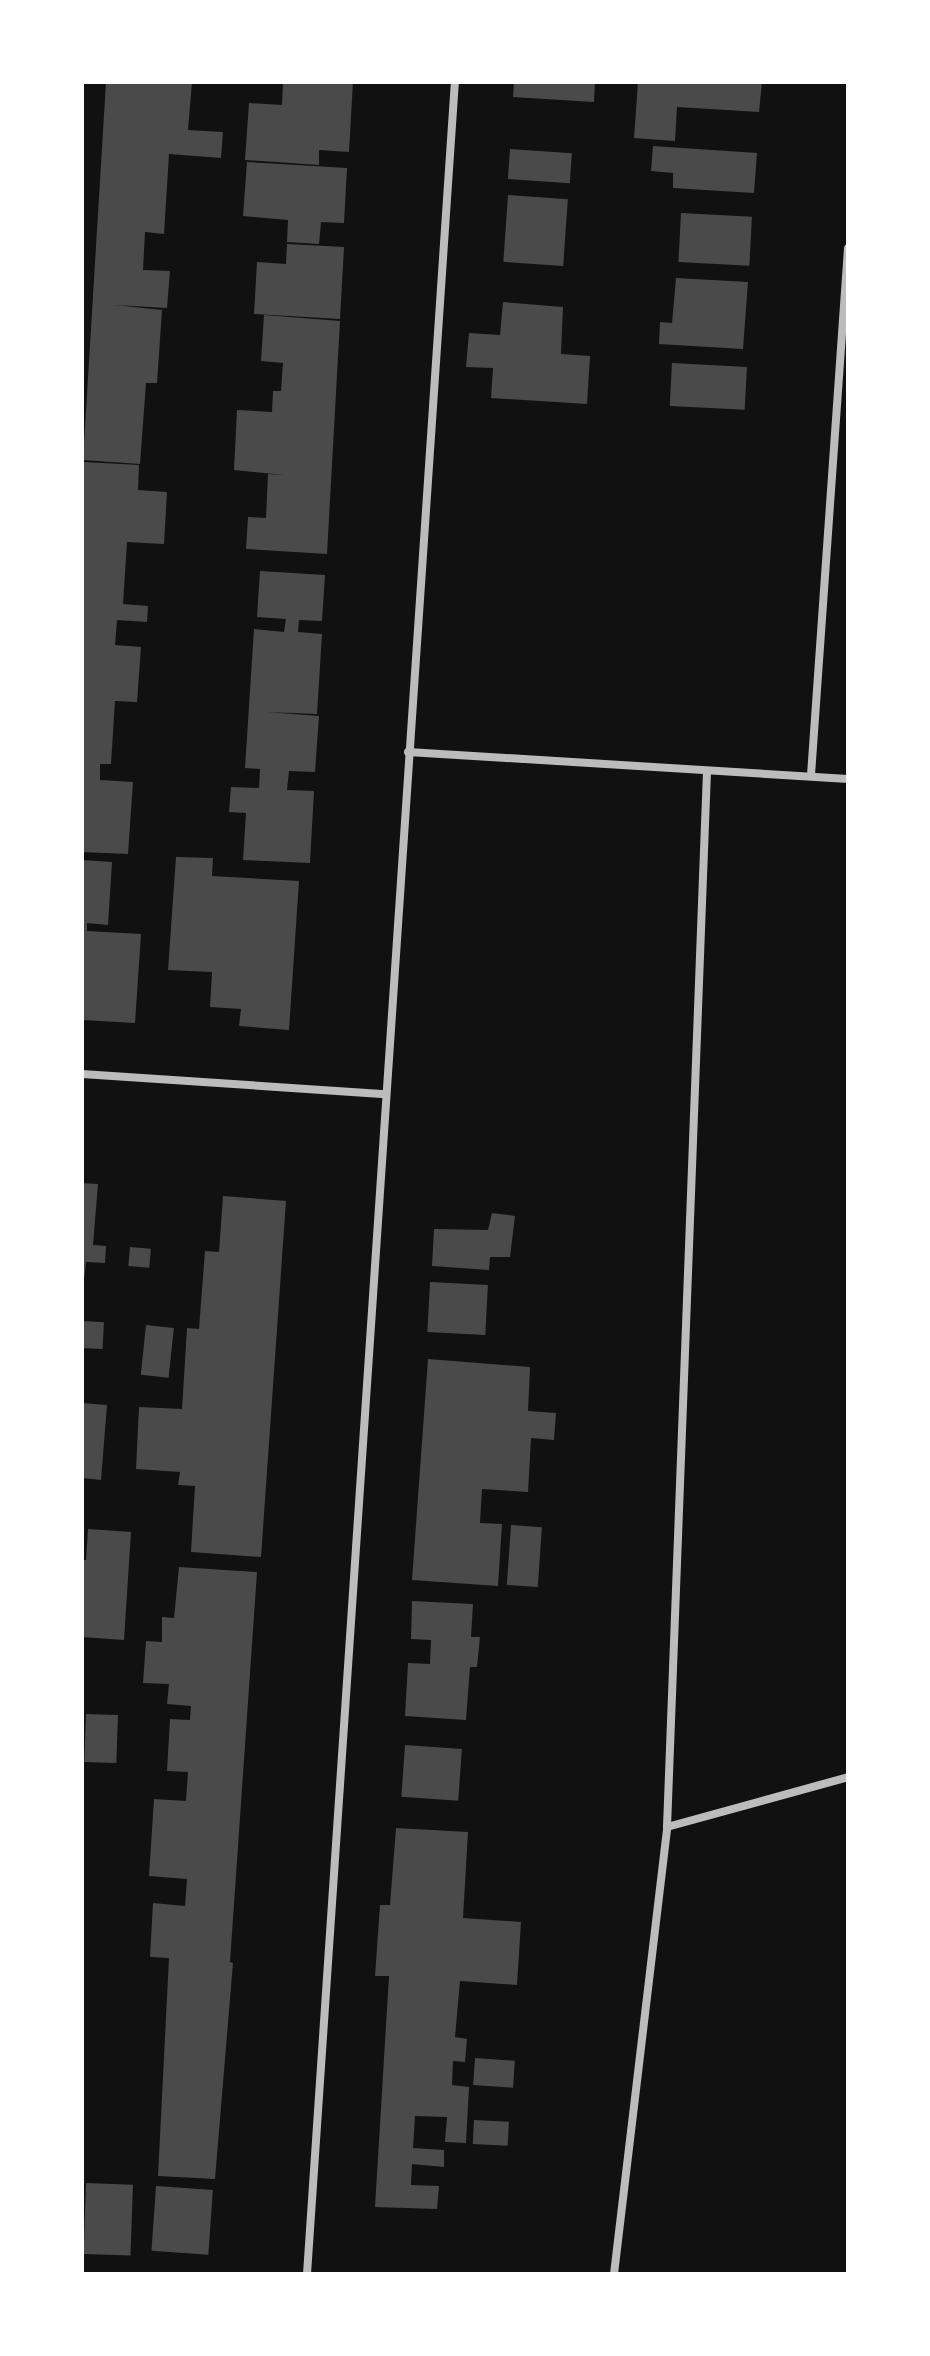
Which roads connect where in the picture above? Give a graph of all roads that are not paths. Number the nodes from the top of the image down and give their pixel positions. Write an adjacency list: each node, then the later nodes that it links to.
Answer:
1 (455, 82): 3 (street)
2 (848, 248): 5 (street)
3 (408, 752): 4 (street); 8 (street)
4 (707, 772): 5 (street); 10 (street)
5 (811, 775): 6 (street)
6 (848, 779)
7 (82, 1074): 8 (street)
8 (385, 1094): 11 (street)
9 (848, 1777): 10 (street)
10 (667, 1827): 12 (street)
11 (307, 2274)
12 (614, 2274)

